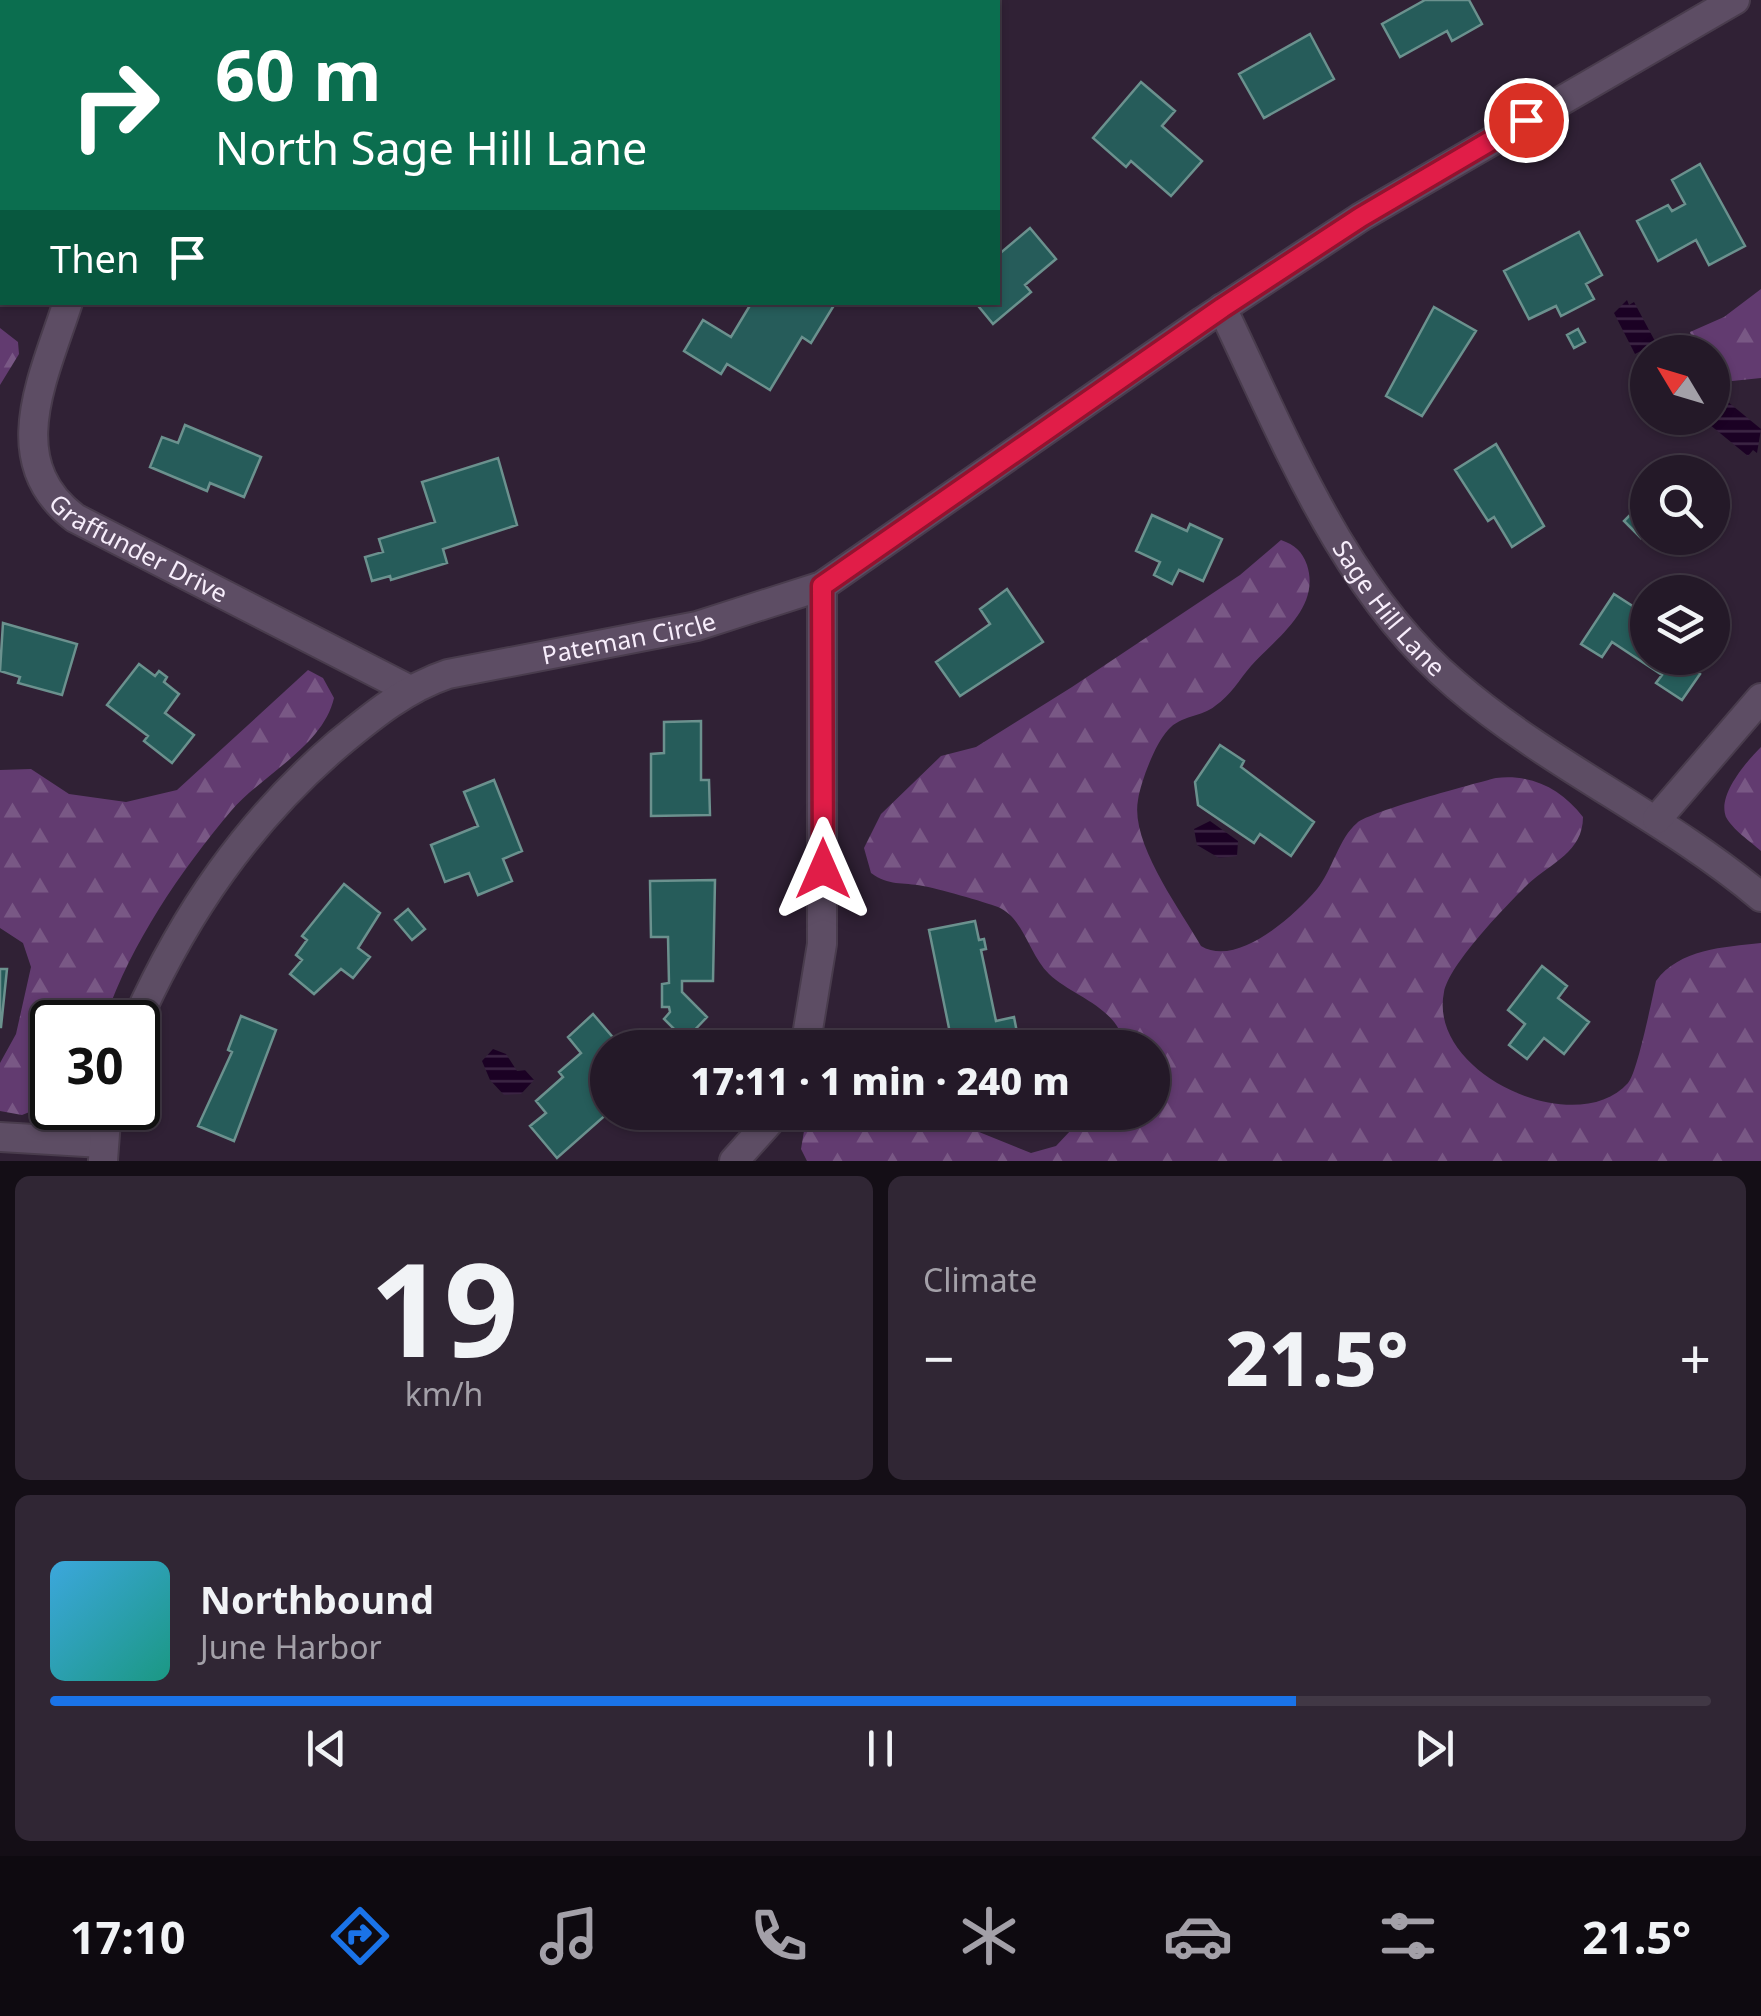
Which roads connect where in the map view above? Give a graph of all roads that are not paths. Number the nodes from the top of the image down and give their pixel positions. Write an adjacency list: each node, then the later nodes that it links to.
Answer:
1 (1734, 0): 3 (street, Pateman Circle)
2 (67, 305): 5 (street, Graffunder Drive)
3 (1222, 308): 4 (street, Pateman Circle); 7 (street, Sage Hill Lane)
4 (822, 586): 5 (street, Pateman Circle); 10 (street)
5 (410, 690): 9 (street, Pateman Circle)
6 (1761, 698): 7 (street)
7 (1657, 819): 8 (street, Sage Hill Lane)
8 (1761, 897)
9 (147, 1000)
10 (808, 1030)
11 (762, 1130): 14 (street)
12 (0, 1137): 13 (street)
13 (102, 1152)
14 (734, 1161)

